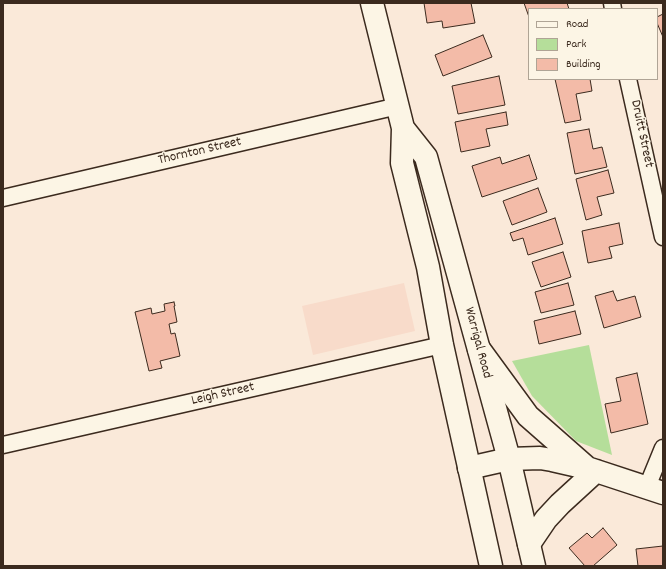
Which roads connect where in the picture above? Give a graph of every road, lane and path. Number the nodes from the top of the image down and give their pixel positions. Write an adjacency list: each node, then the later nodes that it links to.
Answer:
1 (372, 3): 3 (main road, Warrigal Road)
2 (628, 80): 6 (street, Druitt Street)
3 (398, 106): 4 (main road, Warrigal Road); 5 (street, Thornton Street)
4 (403, 128): 7 (main road, Warrigal Road); 8 (main road, Warrigal Road)
5 (3, 198)
6 (663, 236)
7 (442, 345): 9 (street, Leigh Street); 12 (main road, Warrigal Road)
8 (478, 348): 11 (main road, Warrigal Road); 13 (main road)
9 (3, 445)
10 (663, 448): 14 (street)
11 (509, 459): 12 (main road); 13 (main road); 15 (main road, Warrigal Road)
12 (469, 468): 16 (main road, Warrigal Road)
13 (591, 469): 14 (main road); 15 (main road)
14 (655, 490)
15 (529, 544): 17 (main road, Warrigal Road)
16 (491, 566)
17 (534, 566)

